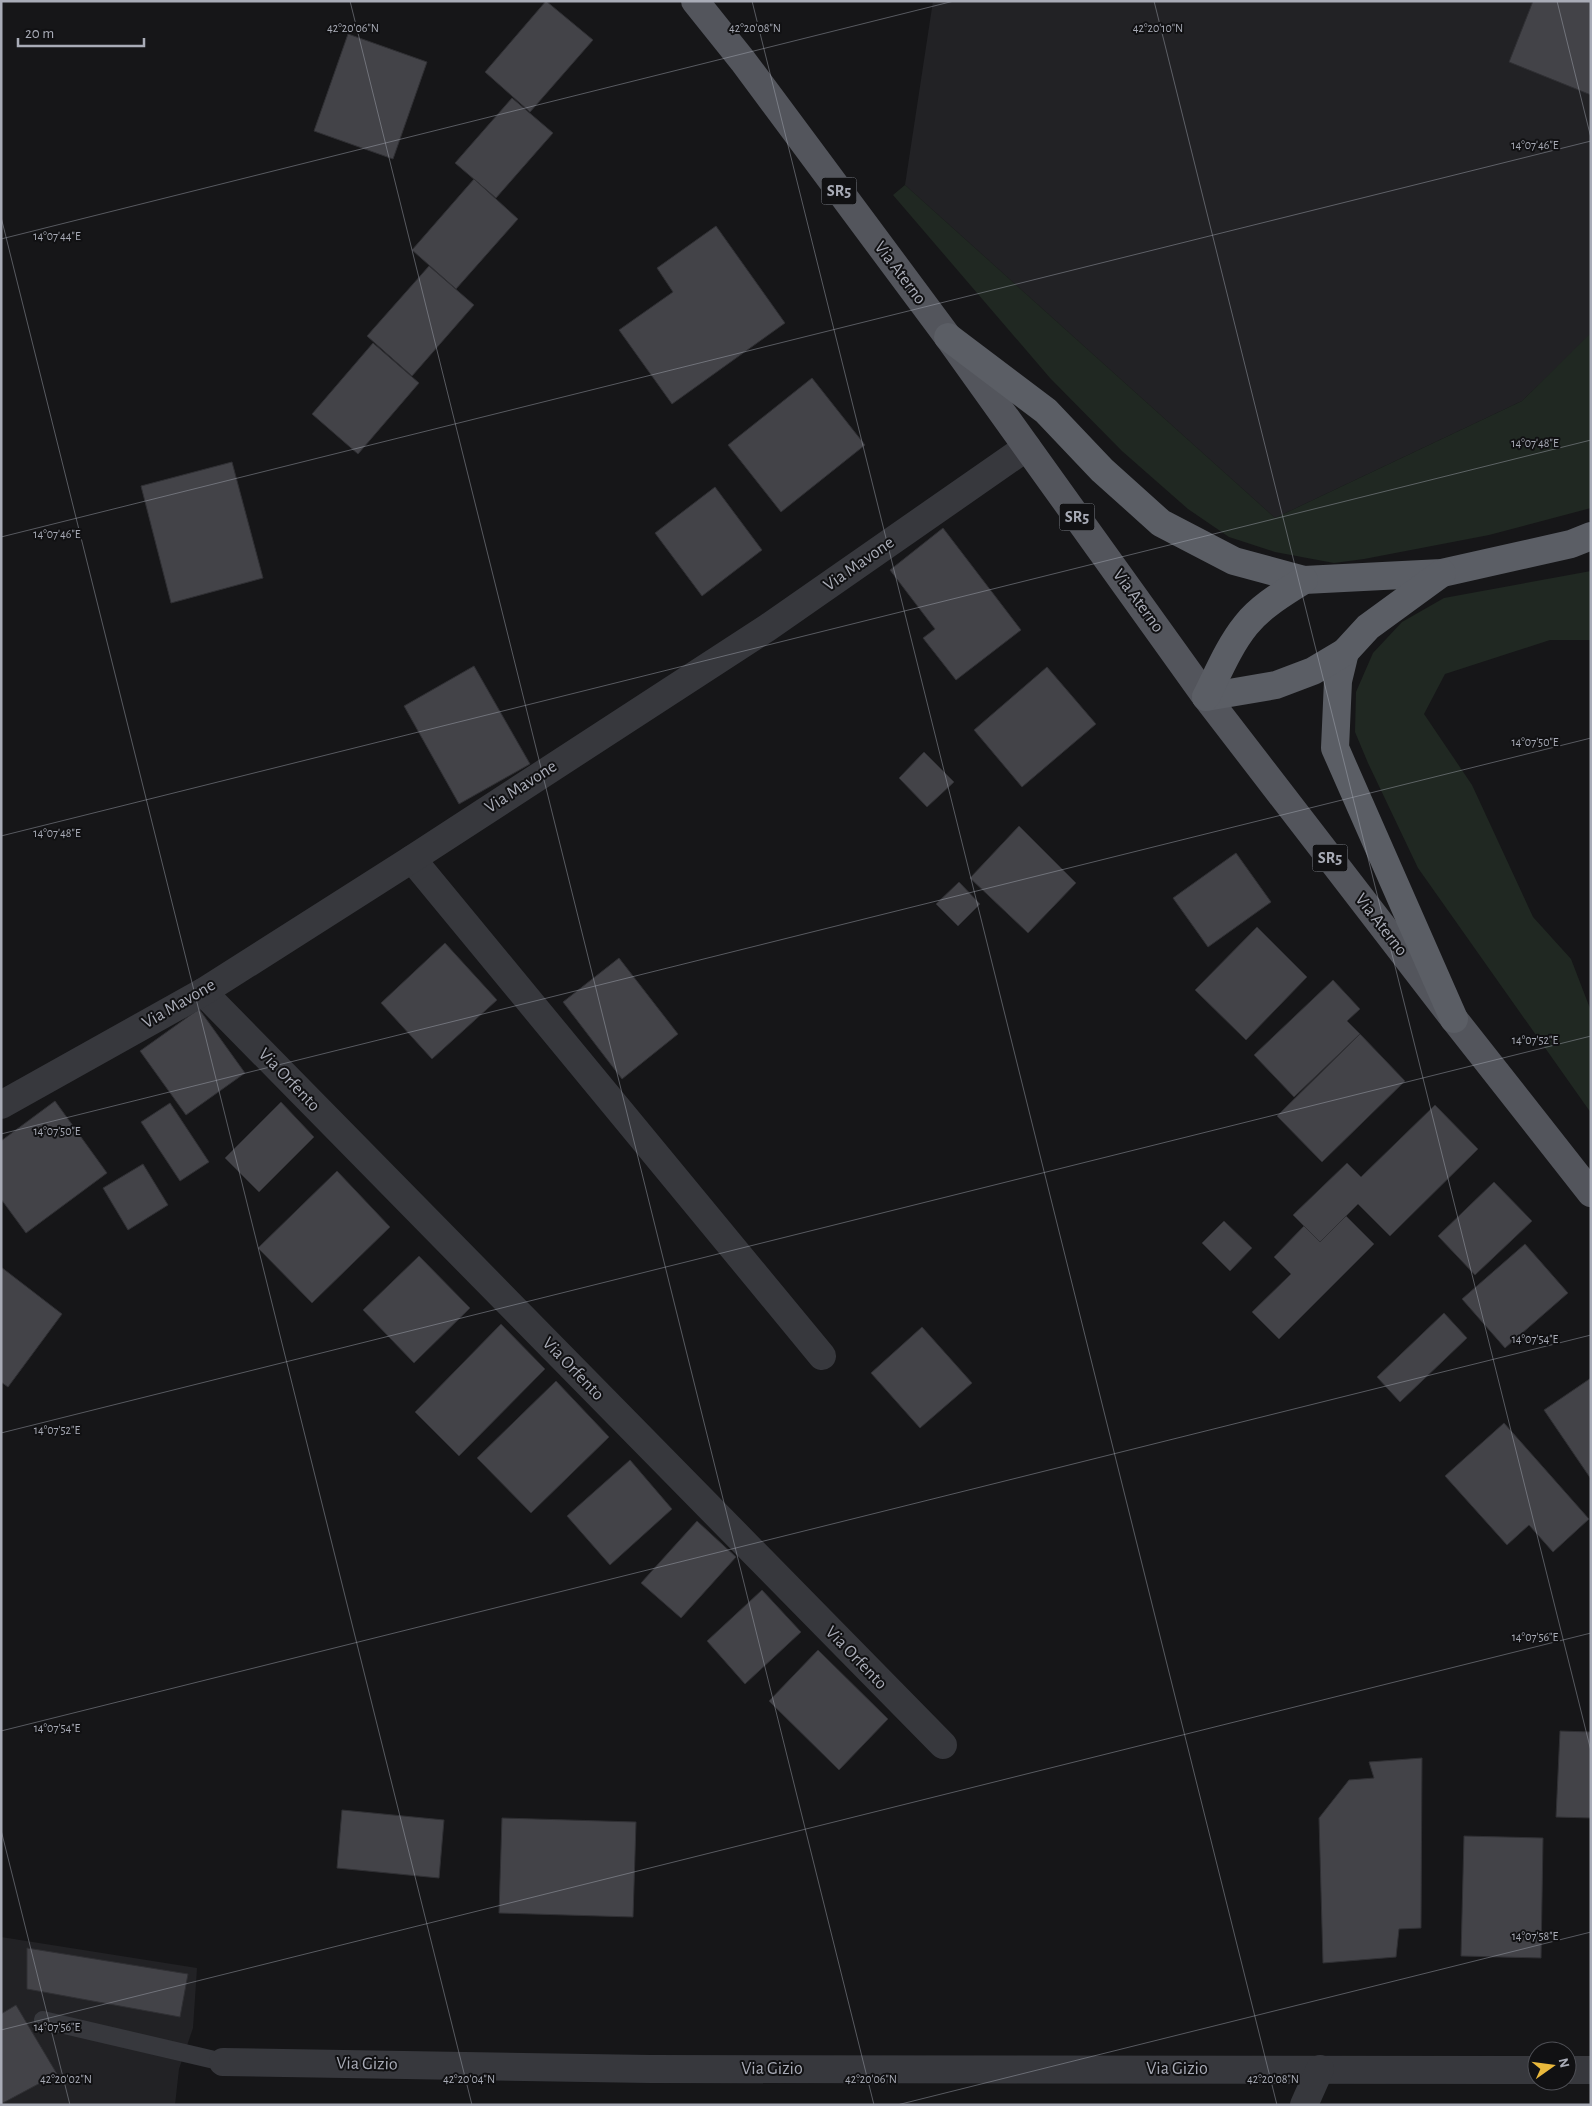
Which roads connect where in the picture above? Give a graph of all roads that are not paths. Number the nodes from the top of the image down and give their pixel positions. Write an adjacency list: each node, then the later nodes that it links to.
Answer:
1 (695, 1): 2 (main road, Via Aterno / SR5)
2 (948, 337): 3 (main road, Via Aterno / SR5); 6 (highway)
3 (1027, 447): 8 (main road, Via Aterno / SR5); 9 (street, Via Mavone)
4 (1584, 541): 5 (highway)
5 (1442, 573): 6 (highway); 7 (highway)
6 (1304, 580): 8 (highway)
7 (1346, 652): 8 (highway); 11 (highway)
8 (1206, 697): 11 (main road, Via Aterno / SR5)
9 (412, 859): 10 (street, Via Mavone); 14 (street)
10 (203, 992): 12 (street, Via Mavone); 15 (street, Via Orfento)
11 (1454, 1018): 13 (main road, Via Aterno / SR5)
12 (1, 1105)
13 (1591, 1193)
14 (822, 1356)
15 (943, 1746)
16 (43, 2020): 17 (lane)
17 (224, 2062): 18 (street, Via Gizio)
18 (1320, 2069): 19 (street, Via Gizio); 22 (street)
19 (1527, 2070)
20 (1577, 2070): 21 (street)
21 (1591, 2070)
22 (1304, 2105)

